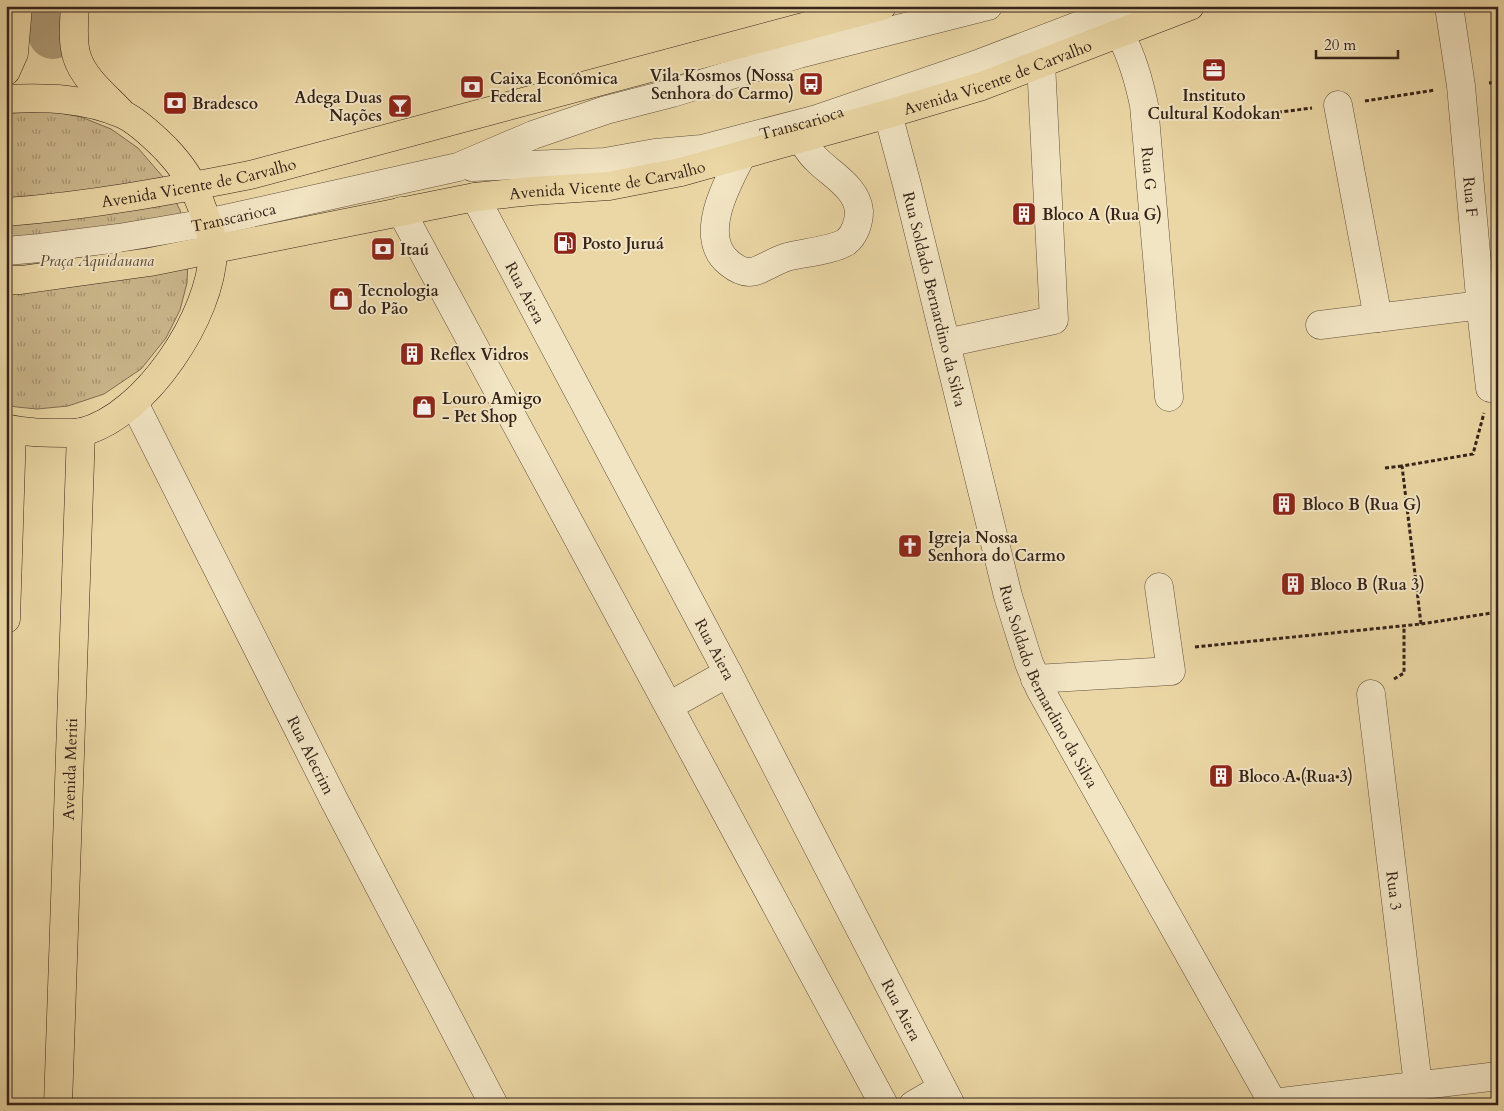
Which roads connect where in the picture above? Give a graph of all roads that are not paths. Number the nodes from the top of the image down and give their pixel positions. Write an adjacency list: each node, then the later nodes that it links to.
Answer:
1 (18, 6): 10 (main road)
2 (75, 6): 13 (main road)
3 (882, 6): 18 (main road, Avenida Vicente de Carvalho)
4 (988, 6): 17 (street, Transcarioca)
5 (1130, 6): 17 (street, Transcarioca)
6 (1190, 6): 8 (main road, Avenida Vicente de Carvalho)
7 (1449, 6): 26 (street, Rua F)
8 (1120, 33): 9 (main road, Avenida Vicente de Carvalho); 31 (street, Rua G)
9 (1041, 63): 14 (main road, Avenida Vicente de Carvalho); 29 (street)
10 (6, 71)
11 (6, 99): 13 (main road)
12 (1338, 105): 27 (street)
13 (123, 114): 18 (main road)
14 (888, 114): 15 (main road, Avenida Vicente de Carvalho); 29 (street, Rua Soldado Bernardino da Silva)
15 (801, 139): 16 (main road, Avenida Vicente de Carvalho); 16 (street)
16 (742, 155): 19 (main road, Avenida Vicente de Carvalho)
17 (458, 167): 22 (street, Transcarioca)
18 (194, 186): 21 (main road, Avenida Vicente de Carvalho); 22 (main road)
19 (475, 197): 20 (main road, Avenida Vicente de Carvalho); 37 (street, Rua Aiera)
20 (401, 211): 24 (main road, Avenida Vicente de Carvalho); 40 (street)
21 (6, 212)
22 (207, 223): 23 (street, Transcarioca); 24 (main road)
23 (6, 250)
24 (213, 250): 25 (main road, Avenida Vicente de Carvalho); 32 (main road)
25 (6, 280)
26 (1481, 305): 27 (street); 30 (street, Rua F)
27 (1378, 318): 28 (street)
28 (1320, 325)
29 (958, 340): 38 (street, Rua Soldado Bernardino da Silva)
30 (1490, 388)
31 (1168, 397)
32 (134, 403): 34 (main road); 46 (street, Rua Alecrim)
33 (9, 429): 34 (main road); 36 (main road)
34 (81, 432): 45 (main road, Avenida Meriti)
35 (1159, 587): 38 (street)
36 (6, 619)
37 (728, 673): 40 (street); 43 (street, Rua Aiera)
38 (1035, 679): 44 (street, Rua Soldado Bernardino da Silva)
39 (1371, 694): 42 (street, Rua 3)
40 (669, 706): 47 (street)
41 (1498, 1076): 42 (street)
42 (1418, 1085): 44 (street)
43 (946, 1096): 48 (street)
44 (1273, 1104)
45 (58, 1105)
46 (494, 1105)
47 (884, 1105)
48 (913, 1105)

